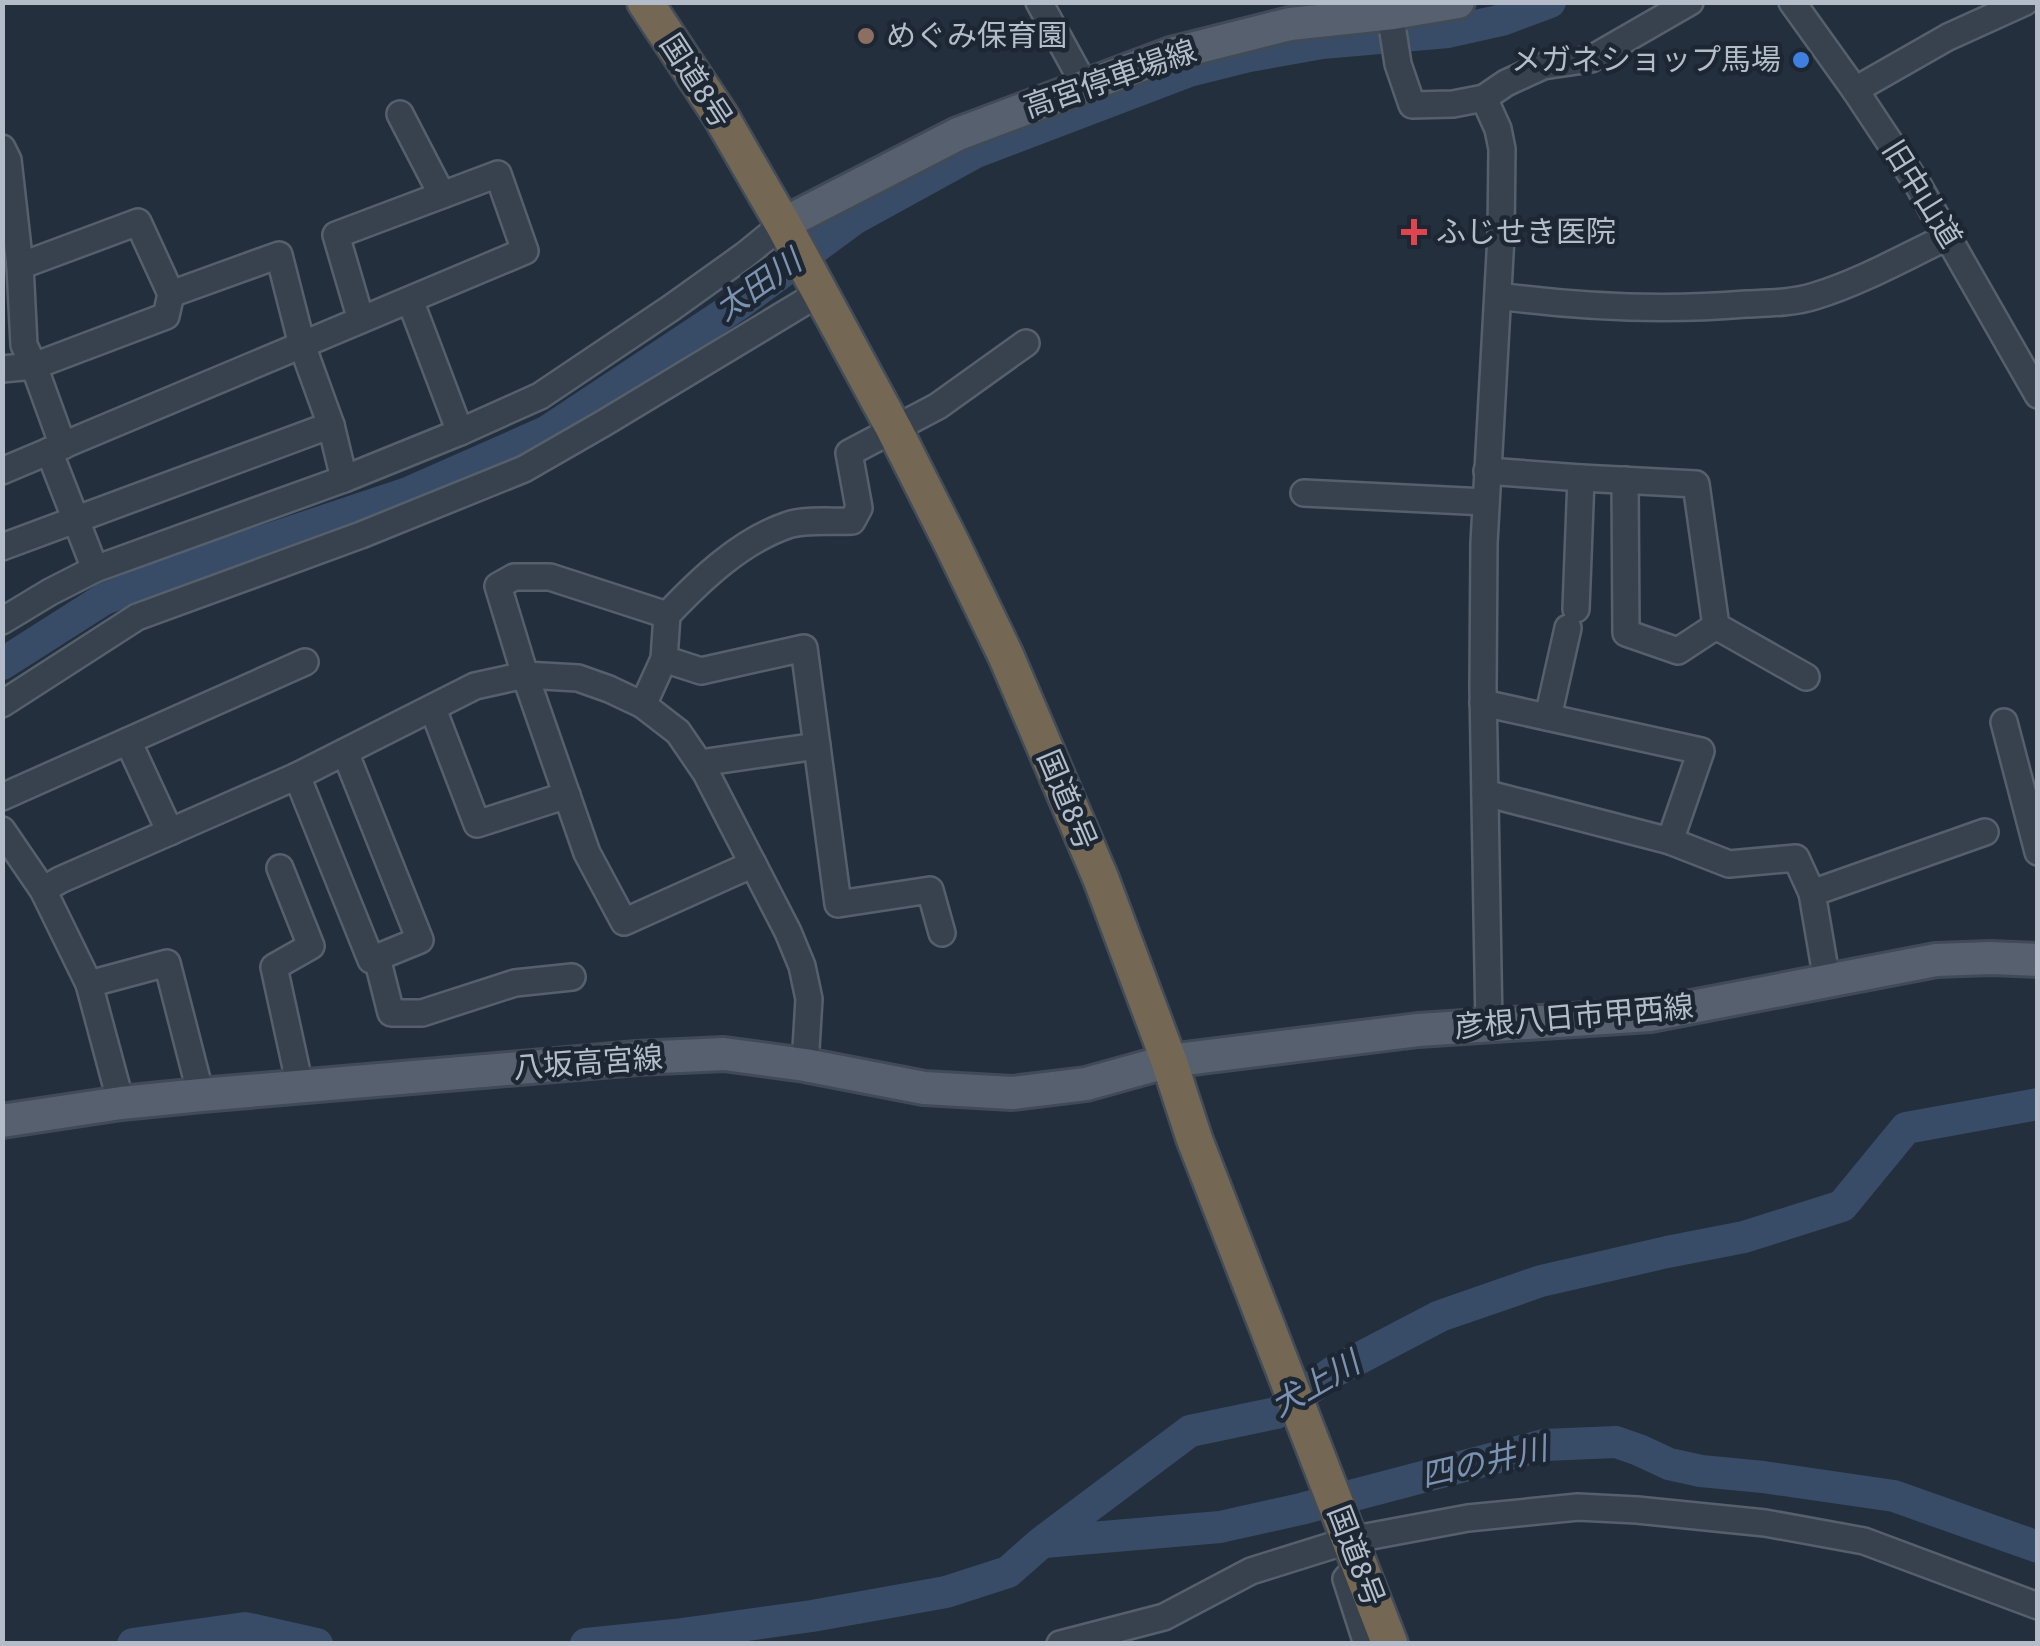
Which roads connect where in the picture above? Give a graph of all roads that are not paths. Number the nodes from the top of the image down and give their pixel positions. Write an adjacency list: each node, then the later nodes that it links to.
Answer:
1 (645, 2): 16 (highway, 国道8号)
2 (1458, 2): 7 (main road, 高宮停車場線)
3 (1690, 2): 12 (street)
4 (1792, 2): 11 (street, 旧中山道)
5 (2028, 2): 9 (street); 11 (street)
6 (1042, 4): 10 (street)
7 (1384, 12): 8 (main road, 高宮停車場線); 12 (street)
8 (1287, 13): 10 (main road, 高宮停車場線)
9 (2038, 13)
10 (1084, 86): 16 (main road, 高宮停車場線)
11 (1855, 90): 17 (street, 旧中山道)
12 (1484, 98): 21 (street)
13 (400, 114): 15 (street)
14 (2, 148): 18 (street)
15 (442, 195): 22 (street); 23 (street)
16 (786, 231): 19 (highway, 国道8号); 32 (street)
17 (1949, 236): 21 (street); 26 (street, 旧中山道)
18 (20, 266): 20 (street); 27 (street)
19 (819, 288): 31 (highway, 国道8号); 52 (street)
20 (171, 294): 25 (street); 27 (street)
21 (1498, 296): 35 (street)
22 (410, 300): 23 (street); 32 (street)
23 (362, 320): 25 (street)
24 (1026, 343): 31 (street)
25 (302, 345): 30 (street); 33 (street)
26 (2026, 353): 29 (street, 旧中山道)
27 (34, 366): 28 (street); 33 (street)
28 (2, 368)
29 (2038, 395)
30 (331, 425): 37 (street); 41 (street)
31 (894, 430): 44 (street); 81 (highway, 国道8号)
32 (460, 432): 37 (street)
33 (56, 448): 34 (street); 41 (street)
34 (2, 471)
35 (1487, 471): 36 (street); 40 (street)
36 (1580, 478): 38 (street); 55 (street)
37 (344, 479): 43 (street)
38 (1624, 480): 46 (street); 46 (street)
39 (1304, 493): 40 (street)
40 (1486, 502): 51 (street)
41 (76, 521): 42 (street); 43 (street)
42 (2, 547)
43 (95, 569): 45 (street)
44 (667, 615): 47 (street); 49 (street)
45 (2, 622)
46 (1716, 626): 50 (street)
47 (664, 659): 53 (street); 58 (street)
48 (305, 662): 57 (street)
49 (524, 676): 53 (street); 54 (street); 63 (street)
50 (1806, 677)
51 (1483, 703): 55 (street); 62 (street)
52 (2, 704)
53 (643, 705): 60 (street)
54 (433, 708): 59 (street); 63 (street)
55 (1548, 717): 68 (street)
56 (2004, 722): 69 (street)
57 (128, 740): 64 (street); 66 (street)
58 (817, 746): 60 (street); 74 (street)
59 (345, 752): 61 (street); 75 (street)
60 (700, 763): 70 (street)
61 (297, 776): 66 (street); 75 (street)
62 (1485, 792): 68 (street); 80 (street)
63 (567, 795): 70 (street)
64 (2, 797)
65 (2, 830): 72 (street)
66 (170, 832): 72 (street)
67 (1985, 832): 73 (street)
68 (1670, 841): 73 (street)
69 (2038, 852)
70 (753, 864): 82 (street)
71 (280, 868): 83 (street)
72 (43, 890): 79 (street)
73 (1812, 893): 78 (street)
74 (942, 933)
75 (377, 958): 77 (street)
76 (2038, 960): 78 (main road, 彦根八日市甲西線)
77 (572, 978)
78 (1827, 981): 80 (main road, 彦根八日市甲西線)
79 (89, 984): 84 (street); 85 (street)
80 (1489, 1027): 81 (main road, 彦根八日市甲西線)
81 (1169, 1062): 82 (main road, 八坂高宮線); 87 (highway, 国道8号)
82 (805, 1065): 83 (main road, 八坂高宮線)
83 (300, 1086): 84 (main road, 八坂高宮線)
84 (202, 1094): 85 (main road, 八坂高宮線)
85 (121, 1103): 86 (main road, 八坂高宮線)
86 (2, 1122)
87 (1352, 1544): 88 (street); 89 (street); 90 (street); 91 (highway, 国道8号)
88 (2038, 1606)
89 (1060, 1644)
90 (1367, 1644)
91 (1390, 1644)

